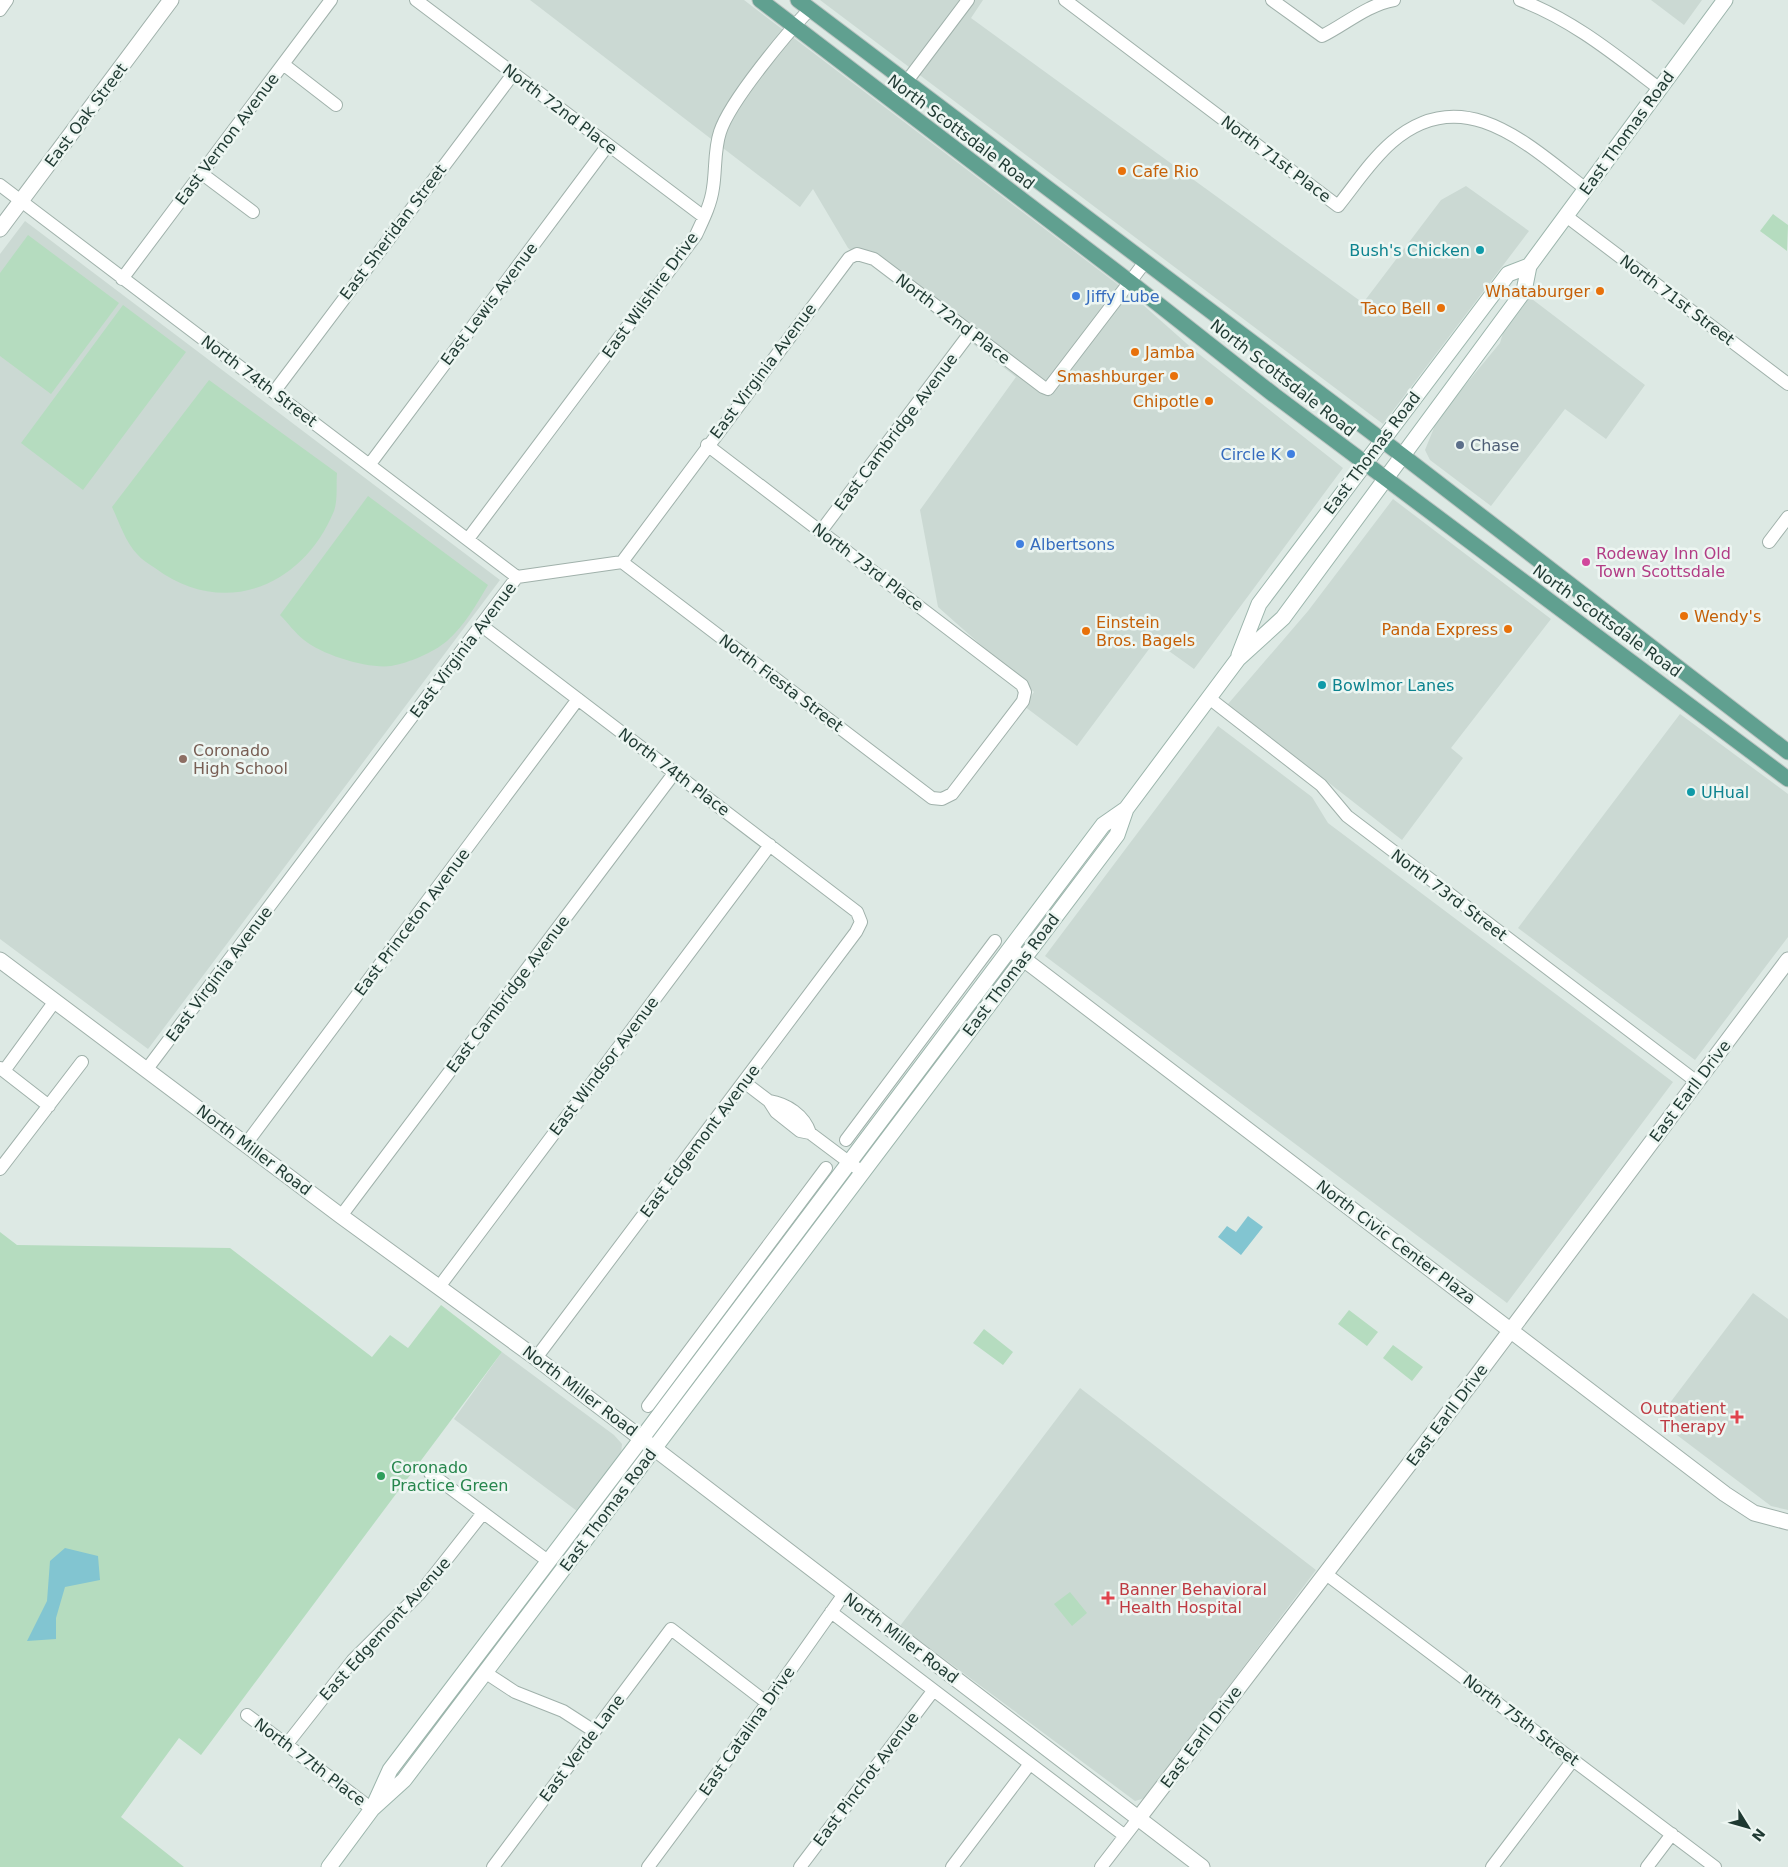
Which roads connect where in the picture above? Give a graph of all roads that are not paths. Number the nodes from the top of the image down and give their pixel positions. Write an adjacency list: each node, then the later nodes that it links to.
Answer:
1 (8, 0): 13 (street)
2 (170, 0): 26 (main road, East Oak Street)
3 (331, 0): 16 (street, East Vernon Avenue)
4 (416, 0): 17 (street, North 72nd Place)
5 (760, 0): 15 (main road, North Scottsdale Road)
6 (798, 0): 14 (main road, North Scottsdale Road)
7 (968, 0): 18 (street)
8 (1066, 0): 25 (street, North 71st Place)
9 (1272, 0): 12 (street)
10 (1520, 0): 19 (street)
11 (1725, 0): 19 (main road, East Thomas Road)
12 (1386, 1)
13 (0, 10)
14 (810, 10): 15 (street, East Wilshire Drive); 18 (main road, North Scottsdale Road)
15 (794, 26): 20 (main road, North Scottsdale Road); 28 (street, East Wilshire Drive)
16 (283, 64): 21 (street); 23 (street, East Vernon Avenue)
17 (513, 74): 22 (street, North 72nd Place); 40 (street, East Sheridan Street)
18 (906, 83): 20 (street); 32 (main road, North Scottsdale Road)
19 (1660, 89): 25 (main road, East Thomas Road)
20 (892, 101): 35 (main road, North Scottsdale Road)
21 (336, 105)
22 (608, 145): 28 (street, North 72nd Place); 45 (street, East Lewis Avenue)
23 (201, 173): 27 (street); 34 (street, East Vernon Avenue)
24 (0, 185): 26 (street, North 74th Street)
25 (1586, 189): 29 (main road, East Thomas Road)
26 (22, 201): 30 (main road, East Oak Street); 34 (street, North 74th Street)
27 (253, 212)
28 (704, 216): 49 (street, East Wilshire Drive)
29 (1566, 216): 33 (main road, East Thomas Road); 39 (street, North 71st Street)
30 (0, 229)
31 (857, 254): 38 (street, North 72nd Place); 42 (street, East Virginia Avenue)
32 (1145, 262): 35 (street); 36 (main road, North Scottsdale Road)
33 (1529, 266): 41 (main road, East Thomas Road); 43 (main road, East Thomas Road)
34 (122, 278): 40 (street, North 74th Street)
35 (1130, 282): 37 (main road, North Scottsdale Road); 38 (street, North 72nd Place)
36 (1194, 300): 37 (main road); 41 (main road, North Scottsdale Road)
37 (1178, 320): 44 (main road, North Scottsdale Road)
38 (970, 333): 48 (street, East Cambridge Avenue)
39 (1788, 384)
40 (274, 392): 45 (street, North 74th Street)
41 (1382, 440): 43 (main road, North Scottsdale Road); 44 (main road, East Thomas Road)
42 (708, 445): 48 (street, North 73rd Place); 51 (street, East Virginia Avenue)
43 (1404, 456): 46 (main road, East Thomas Road); 57 (main road, North Scottsdale Road)
44 (1364, 463): 46 (main road, North Scottsdale Road); 54 (main road, East Thomas Road)
45 (370, 464): 49 (street, North 74th Street)
46 (1386, 480): 54 (main road, East Thomas Road); 59 (main road, North Scottsdale Road)
47 (1788, 517): 50 (street)
48 (822, 531): 60 (street, North 73rd Place)
49 (468, 539): 52 (street, North 74th Street)
50 (1769, 542)
51 (622, 562): 52 (street, East Virginia Avenue); 60 (street, North Fiesta Street)
52 (517, 577): 53 (street, East Virginia Avenue)
53 (482, 626): 56 (street, North 74th Place); 73 (street, East Virginia Avenue)
54 (1238, 659): 55 (main road, East Thomas Road)
55 (1209, 698): 61 (main road, East Thomas Road); 76 (street, North 73rd Street)
56 (578, 699): 58 (street, North 74th Place); 81 (street, East Princeton Avenue)
57 (1788, 752)
58 (675, 772): 62 (street, North 74th Place); 88 (street, East Cambridge Avenue)
59 (1788, 779)
60 (942, 799)
61 (1126, 809): 65 (main road, East Thomas Road); 67 (main road, East Thomas Road)
62 (770, 845): 63 (street, North 74th Place); 89 (street, East Windsor Avenue)
63 (861, 922): 75 (street, East Edgemont Avenue)
64 (995, 941): 70 (street, East Thomas Road)
65 (1010, 949): 67 (main road, North Civic Center Plaza); 71 (main road, East Thomas Road)
66 (0, 960): 69 (main road, North Miller Road)
67 (1022, 960): 79 (main road, East Thomas Road); 90 (main road, North Civic Center Plaza)
68 (1788, 960): 76 (main road, East Earll Drive)
69 (55, 1001): 73 (main road, North Miller Road); 74 (street)
70 (948, 1003): 71 (street, East Thomas Road); 78 (street, East Thomas Road)
71 (962, 1013): 78 (main road, East Thomas Road)
72 (82, 1062): 77 (street)
73 (147, 1069): 81 (main road, North Miller Road)
74 (2, 1070): 77 (street)
75 (744, 1082): 83 (street); 92 (street, East Edgemont Avenue)
76 (1697, 1082): 90 (main road, East Earll Drive)
77 (49, 1106): 82 (street)
78 (869, 1122): 79 (street); 80 (street, East Thomas Road); 83 (main road, East Thomas Road)
79 (889, 1137): 85 (main road, East Thomas Road)
80 (846, 1140)
81 (246, 1144): 88 (main road, North Miller Road)
82 (2, 1162)
83 (848, 1162): 85 (street); 86 (main road, East Thomas Road)
84 (826, 1168): 86 (street, East Thomas Road)
85 (862, 1172): 87 (main road, East Thomas Road)
86 (818, 1190): 87 (street); 91 (main road, East Thomas Road)
87 (838, 1205): 95 (main road, East Thomas Road)
88 (341, 1216): 89 (main road, North Miller Road)
89 (439, 1287): 92 (main road, North Miller Road)
90 (1512, 1330): 98 (main road, North Civic Center Plaza); 100 (main road, East Earll Drive)
91 (695, 1354): 93 (street, East Thomas Road); 94 (main road, East Thomas Road)
92 (536, 1358): 94 (main road, North Miller Road)
93 (648, 1406)
94 (642, 1438): 95 (main road, North Miller Road); 99 (main road, East Thomas Road)
95 (654, 1448): 101 (main road, North Miller Road); 103 (main road, East Thomas Road)
96 (430, 1473): 97 (street)
97 (483, 1513): 99 (street); 108 (street, East Edgemont Avenue)
98 (1788, 1522)
99 (548, 1561): 111 (main road, East Thomas Road)
100 (1326, 1574): 109 (street, North 75th Street); 112 (main road, East Earll Drive)
101 (844, 1594): 102 (street, East Catalina Drive); 112 (main road, North Miller Road)
102 (831, 1612): 104 (street, North Miller Road); 105 (street, East Catalina Drive)
103 (486, 1673): 107 (street); 111 (main road, East Thomas Road)
104 (933, 1691): 110 (street, North Miller Road); 118 (street, East Pinchot Avenue)
105 (766, 1702): 107 (street, East Verde Lane); 117 (street, East Catalina Drive)
106 (247, 1715): 108 (street, North 77th Place)
107 (594, 1732): 116 (street, East Verde Lane)
108 (287, 1744): 111 (street, North 77th Place)
109 (1573, 1760): 113 (street, North 75th Street); 122 (street)
110 (1029, 1765): 114 (street, North Miller Road); 119 (street)
111 (372, 1809): 115 (main road, East Thomas Road)
112 (1138, 1819): 114 (street, East Earll Drive); 121 (main road, North Miller Road)
113 (1672, 1834): 123 (street); 124 (street, North 75th Street)
114 (1125, 1836): 120 (street, East Earll Drive)
115 (329, 1867)
116 (493, 1867)
117 (648, 1867)
118 (800, 1867)
119 (952, 1867)
120 (1102, 1867)
121 (1202, 1867)
122 (1492, 1867)
123 (1647, 1867)
124 (1715, 1867)

